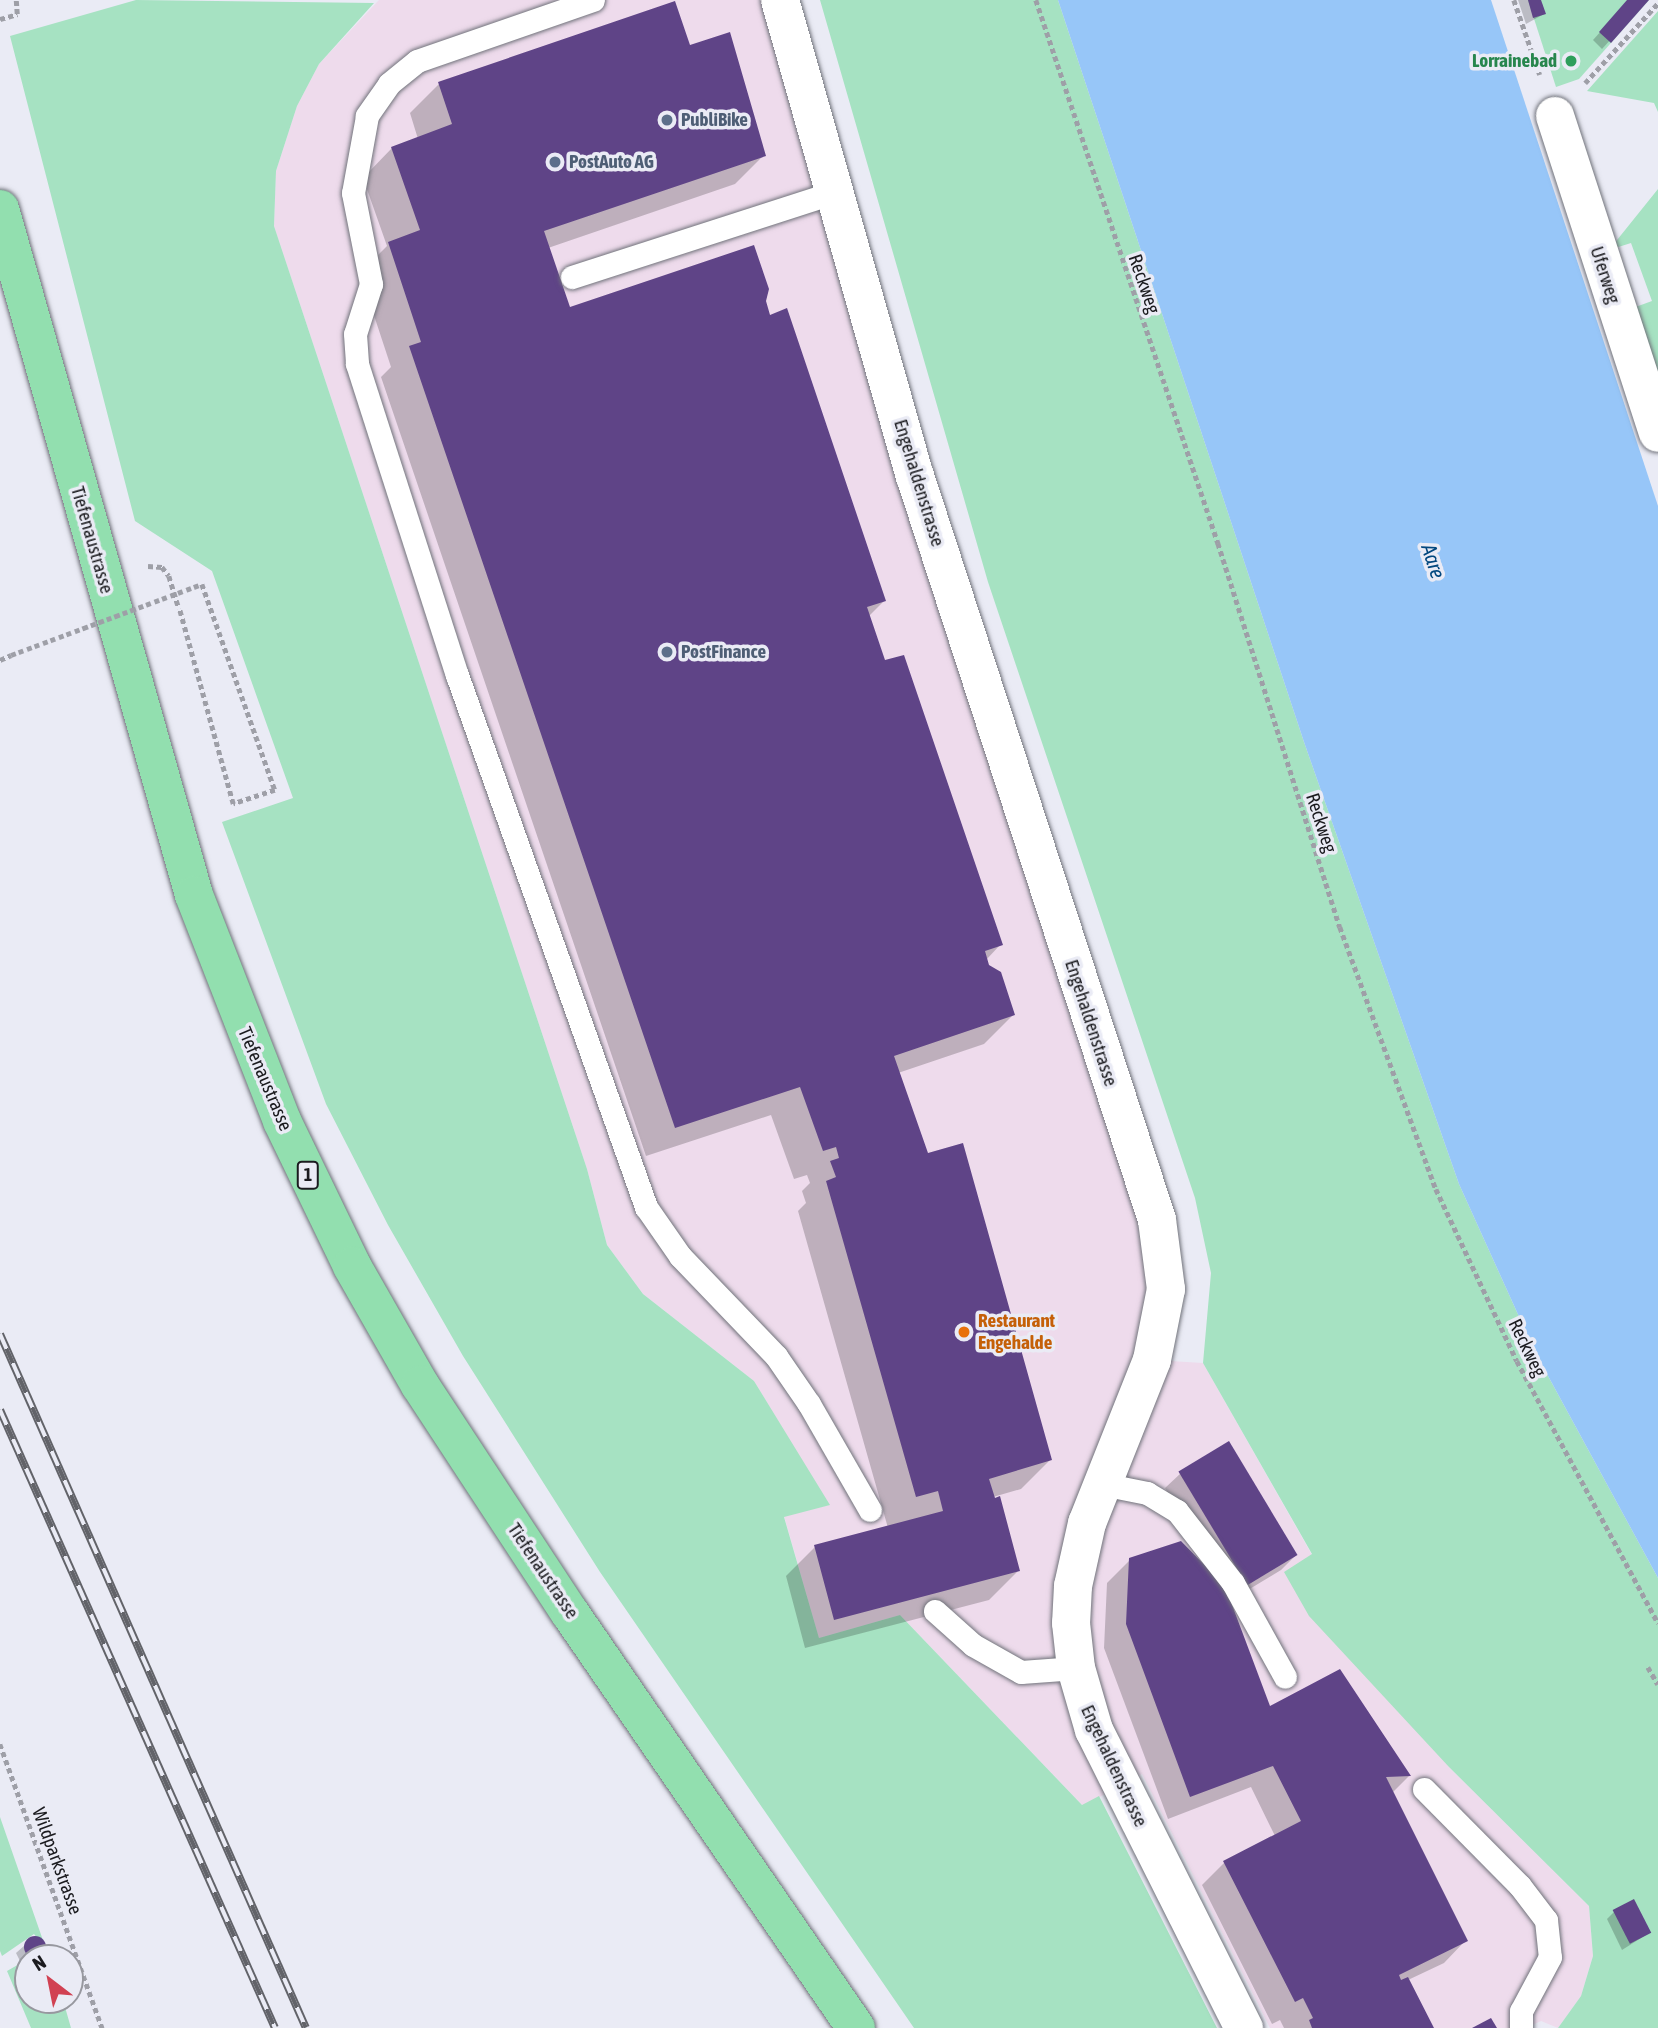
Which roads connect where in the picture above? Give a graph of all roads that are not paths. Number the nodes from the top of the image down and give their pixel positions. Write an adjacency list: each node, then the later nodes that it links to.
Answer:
1 (593, 0): 9 (lane)
2 (780, 0): 4 (street, Engehaldenstrasse)
3 (1555, 116): 7 (street, Uferweg)
4 (835, 192): 6 (lane); 8 (street, Engehaldenstrasse)
5 (0, 209): 14 (main road, Tiefenaustrasse / 1)
6 (572, 277)
7 (1658, 433)
8 (1102, 1484): 11 (street, Engehaldenstrasse); 12 (lane)
9 (870, 1510)
10 (935, 1611): 11 (lane)
11 (1076, 1668): 15 (street, Engehaldenstrasse)
12 (1285, 1677)
13 (1424, 1789): 16 (lane)
14 (856, 2028)
15 (1244, 2028)
16 (1521, 2028)

